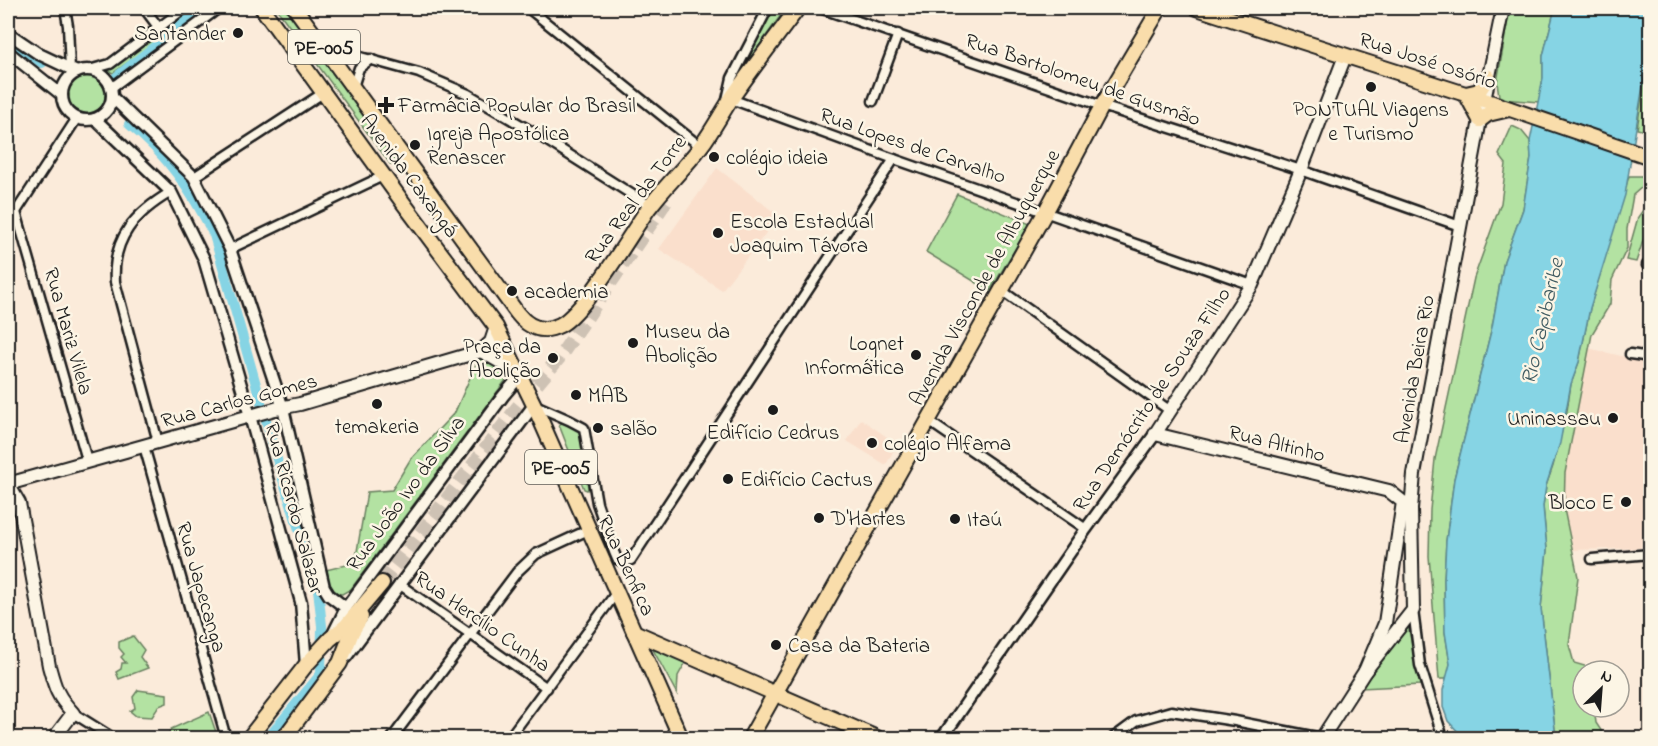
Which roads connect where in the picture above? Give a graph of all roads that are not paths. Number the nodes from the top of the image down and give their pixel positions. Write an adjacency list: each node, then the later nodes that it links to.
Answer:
1 (65, 8): 22 (street)
2 (144, 8): 14 (street)
3 (185, 8): 14 (street)
4 (219, 8): 25 (street)
5 (262, 8): 26 (main road, Avenida Caxangá / PE-005)
6 (295, 8): 17 (main road, Avenida Caxangá / PE-005)
7 (528, 8): 37 (street)
8 (768, 8): 31 (street, Rua Real da Torre)
9 (798, 8): 31 (main road, Rua Real da Torre)
10 (820, 8): 16 (street, Rua Bartolomeu de Gusmão)
11 (1197, 8): 19 (main road, Rua José Osório)
12 (1503, 8): 23 (main road, Avenida Beira Rio)
13 (1154, 12): 32 (main road, Avenida Visconde de Albuquerque)
14 (159, 28): 21 (street)
15 (8, 33): 22 (street)
16 (898, 34): 30 (street); 32 (street, Rua Bartolomeu de Gusmão)
17 (323, 46): 20 (street); 24 (main road, Avenida Caxangá / PE-005)
18 (8, 52): 28 (street)
19 (1345, 56): 27 (main road, Rua José Osório); 40 (main road, Rua Demócrito de Souza Filho)
20 (371, 59): 24 (street); 45 (street)
21 (89, 70): 22 (street); 25 (street)
22 (73, 71): 28 (street)
23 (1488, 77): 27 (main road); 29 (main road, Avenida Beira Rio)
24 (353, 87): 51 (main road, Avenida Caxangá / PE-005)
25 (112, 92): 35 (street); 42 (street, Rua Ricardo Salazar)
26 (323, 93): 41 (main road, Avenida Caxangá / PE-005); 42 (street)
27 (1466, 94): 29 (main road, Rua José Osório); 36 (main road)
28 (62, 95): 34 (street)
29 (1484, 100): 33 (main road, Rua José Osório); 36 (main road, Avenida Beira Rio)
30 (873, 101)
31 (728, 104): 37 (main road, Rua Real da Torre); 39 (street, Rua Lopes de Carvalho)
32 (1102, 106): 40 (street, Rua Bartolomeu de Gusmão); 46 (main road, Avenida Visconde de Albuquerque)
33 (1513, 110): 36 (main road); 38 (main road, Rua José Osório)
34 (77, 118): 35 (street); 47 (street)
35 (95, 119): 43 (street, Rua Ricardo Salazar)
36 (1480, 120): 49 (main road, Avenida Beira Rio)
37 (701, 147): 44 (main road); 45 (main road, Rua Real da Torre / PE-005)
38 (1650, 157)
39 (894, 159): 46 (street, Rua Lopes de Carvalho); 59 (street)
40 (1301, 170): 49 (street, Rua Bartolomeu de Gusmão); 52 (main road, Rua Demócrito de Souza Filho)
41 (383, 176): 50 (street); 54 (main road, Avenida Caxangá / PE-005)
42 (194, 177): 50 (street, Rua Ricardo Salazar)
43 (171, 192): 62 (street, Rua Ricardo Salazar); 65 (street)
44 (669, 197)
45 (650, 206): 51 (main road, Rua Real da Torre / PE-005)
46 (1046, 211): 52 (street, Rua Lopes de Carvalho); 53 (main road, Avenida Visconde de Albuquerque)
47 (16, 212): 48 (street); 67 (street, Rua Mariz Vilela)
48 (8, 224)
49 (1460, 226): 68 (main road, Avenida Beira Rio)
50 (230, 249): 60 (street, Rua Ricardo Salazar)
51 (495, 283)
52 (1252, 285): 61 (main road, Rua Demócrito de Souza Filho)
53 (1001, 290): 61 (street); 63 (main road, Avenida Visconde de Albuquerque)
54 (496, 327): 55 (main road); 58 (main road, Avenida Caxangá / PE-005)
55 (481, 351): 58 (main road); 60 (main road, Rua Carlos Gomes)
56 (1630, 354): 57 (street)
57 (1650, 357)
58 (519, 374): 59 (main road, Rua Benfica / PE-005); 77 (street, Rua João Ivo da Silva)
59 (534, 405): 72 (main road, Rua Benfica / PE-005); 75 (street, Rua João Ivo da Silva)
60 (279, 409): 62 (main road, Rua Carlos Gomes); 77 (street, Rua Ricardo Salazar)
61 (1169, 410): 64 (main road, Rua Demócrito de Souza Filho)
62 (255, 415): 65 (main road, Rua Carlos Gomes); 81 (street, Rua Ricardo Salazar)
63 (927, 420): 71 (street); 85 (main road, Avenida Visconde de Albuquerque)
64 (1155, 434): 70 (main road, Rua Altinho); 71 (street, Rua Demócrito de Souza Filho)
65 (158, 442): 66 (main road, Rua Carlos Gomes)
66 (144, 446): 67 (main road, Rua Carlos Gomes); 90 (street, Rua Japecanga)
67 (87, 460): 69 (main road, Rua Carlos Gomes)
68 (1414, 474): 70 (main road); 78 (main road, Avenida Beira Rio)
69 (8, 484): 86 (main road)
70 (1389, 491): 83 (main road)
71 (1086, 529): 97 (street, Rua Demócrito de Souza Filho)
72 (588, 530): 76 (main road, Rua Benfica / PE-005); 80 (street)
73 (1650, 554): 74 (street)
74 (1592, 559)
75 (399, 584): 80 (street, Rua Hercílio Cunha); 82 (street, Rua João Ivo da Silva)
76 (616, 593): 79 (main road, Rua Benfica / PE-005); 84 (street)
77 (346, 608): 81 (street, Rua João Ivo da Silva)
78 (1413, 610): 83 (main road); 100 (street, Avenida Beira Rio)
79 (634, 632): 85 (main road, Rua Benfica); 94 (main road, PE-005)
80 (471, 633): 84 (street, Rua Hercílio Cunha); 92 (street)
81 (318, 652): 82 (main road, Rua João Ivo da Silva); 91 (main road, Rua João Ivo da Silva)
82 (340, 663): 87 (main road, Rua João Ivo da Silva)
83 (1365, 671): 99 (main road)
84 (547, 688): 93 (street)
85 (777, 693): 95 (main road, Avenida Visconde de Albuquerque); 96 (main road, Rua Benfica)
86 (73, 713): 88 (main road); 89 (street)
87 (289, 737)
88 (54, 738)
89 (113, 738)
90 (226, 738)
91 (249, 738)
92 (392, 738)
93 (509, 738)
94 (681, 738)
95 (750, 738)
96 (877, 738)
97 (942, 738)
98 (1113, 738): 99 (street)
99 (1322, 738)
100 (1443, 738)

